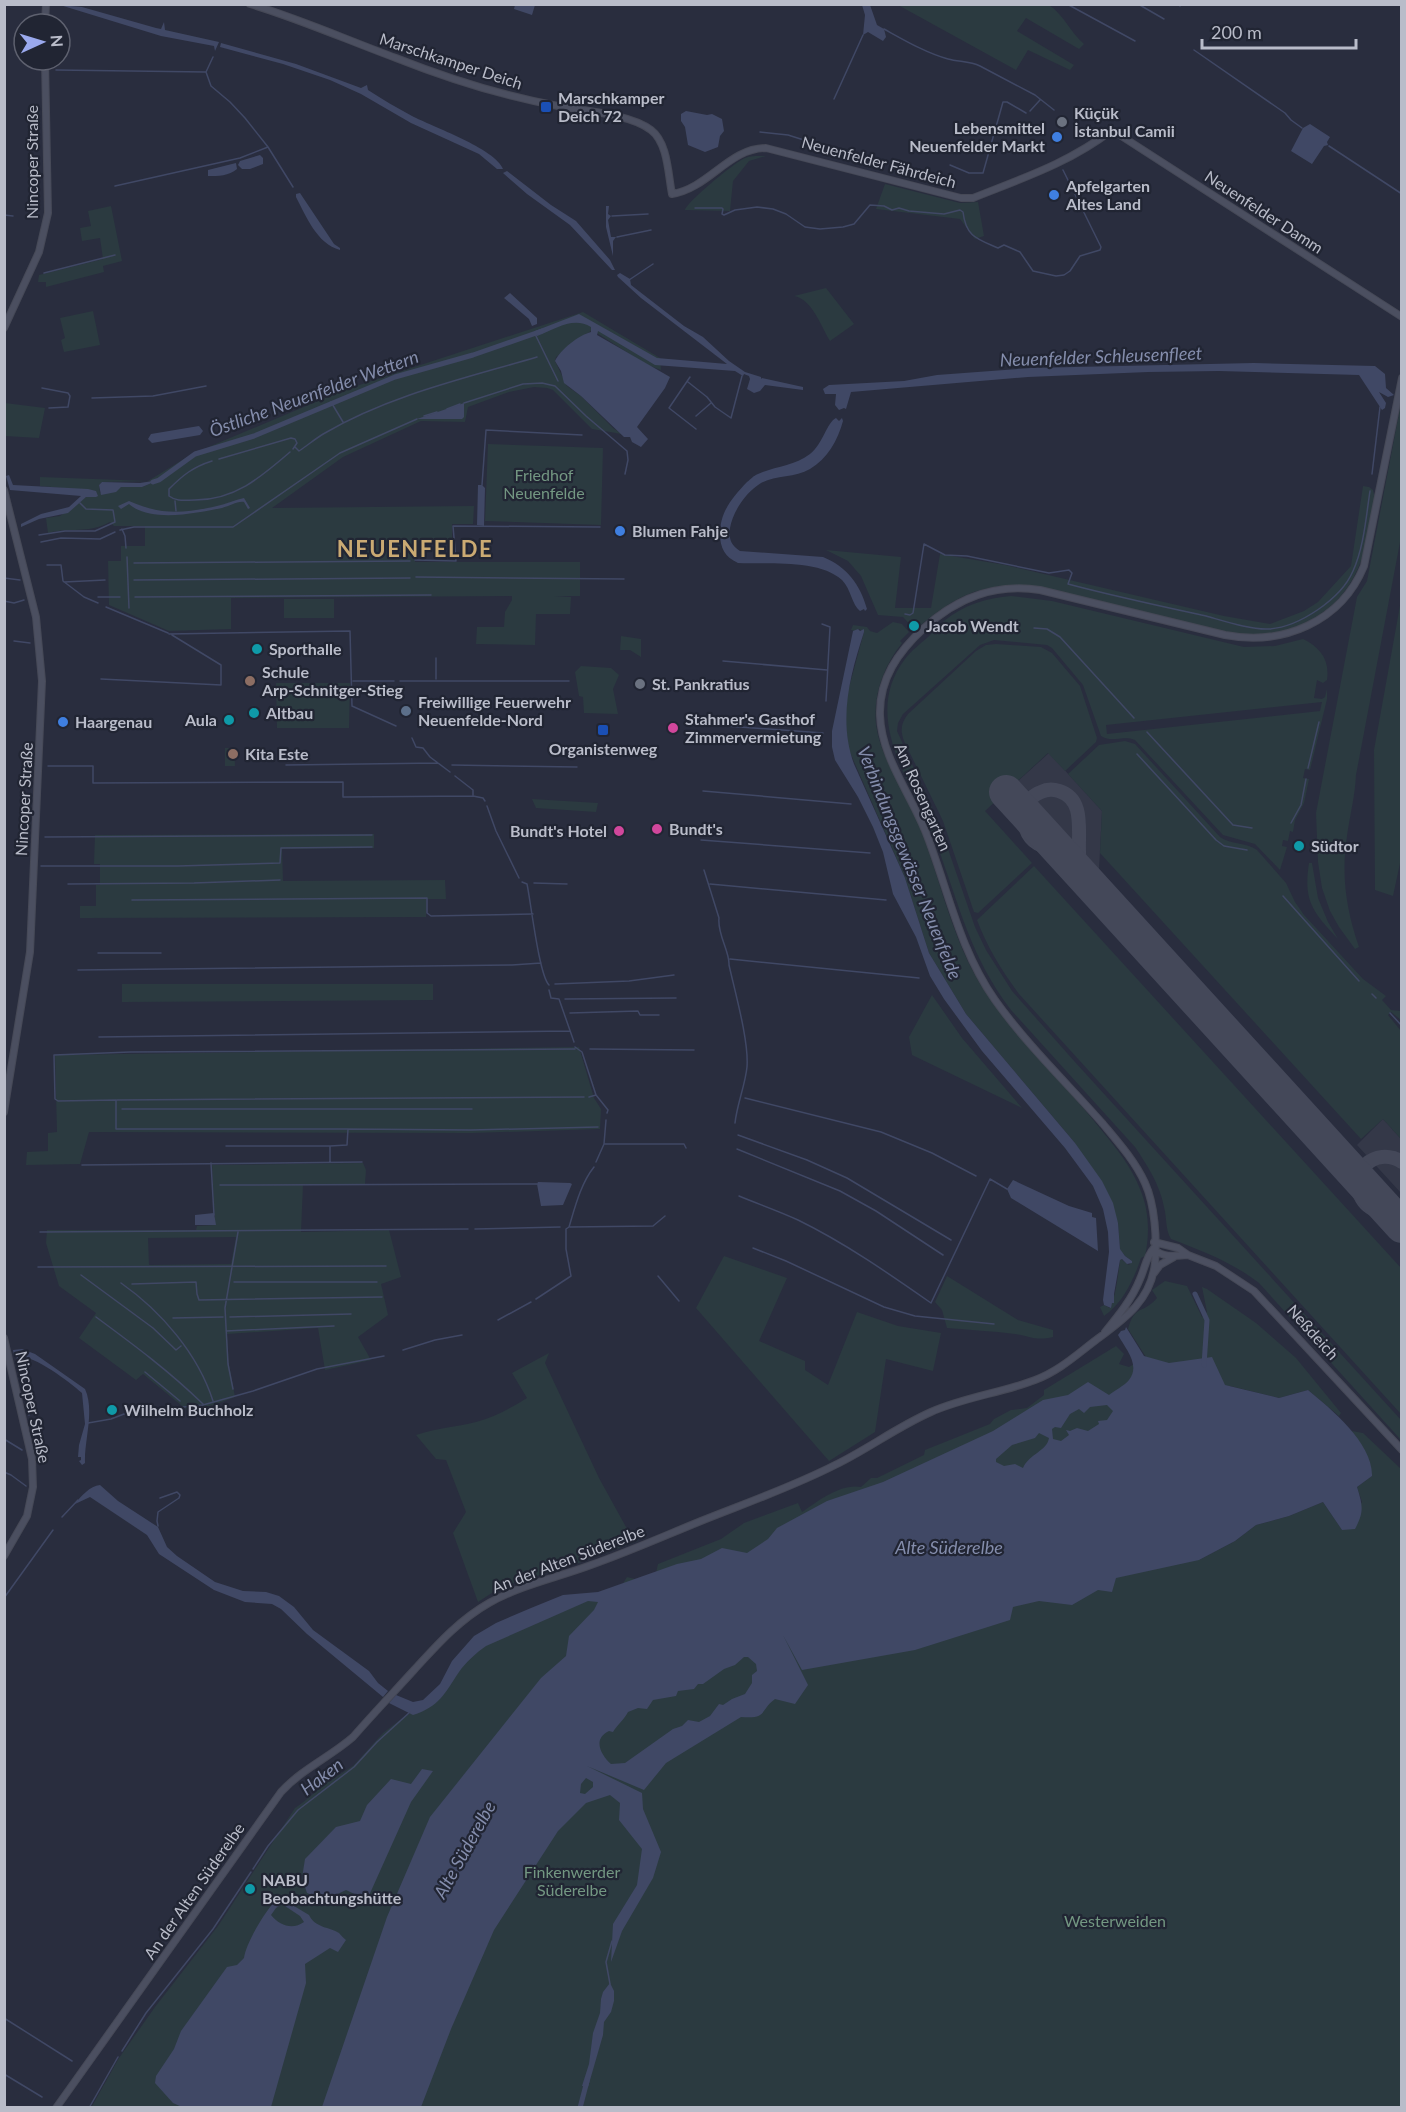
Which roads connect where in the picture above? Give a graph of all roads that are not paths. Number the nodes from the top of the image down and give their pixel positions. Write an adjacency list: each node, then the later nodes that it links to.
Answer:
1 (250, 4): 4 (main road, Marschkamper Deich)
2 (45, 72): 6 (main road, Nincoper Straße)
3 (1112, 130): 4 (main road, Neuenfelder Fährdeich); 5 (main road, Neuenfelder Damm)
4 (672, 194)
5 (1401, 317)
6 (4, 328)
7 (1401, 378): 10 (main road, Am Rosengarten)
8 (5, 492): 9 (main road, Nincoper Straße)
9 (4, 1112)
10 (1154, 1245): 11 (main road, Neßdeich); 12 (main road, Neßdeich); 13 (main road, An der Alten Süderelbe); 14 (main road, An der Alten Süderelbe)
11 (1188, 1255): 12 (main road, Neßdeich); 16 (main road, Neßdeich)
12 (1176, 1256): 13 (main road)
13 (1152, 1276): 14 (main road, An der Alten Süderelbe)
14 (1100, 1337): 18 (main road, An der Alten Süderelbe)
15 (4, 1338): 17 (main road, Nincoper Straße)
16 (1401, 1450)
17 (4, 1556)
18 (56, 2108)

